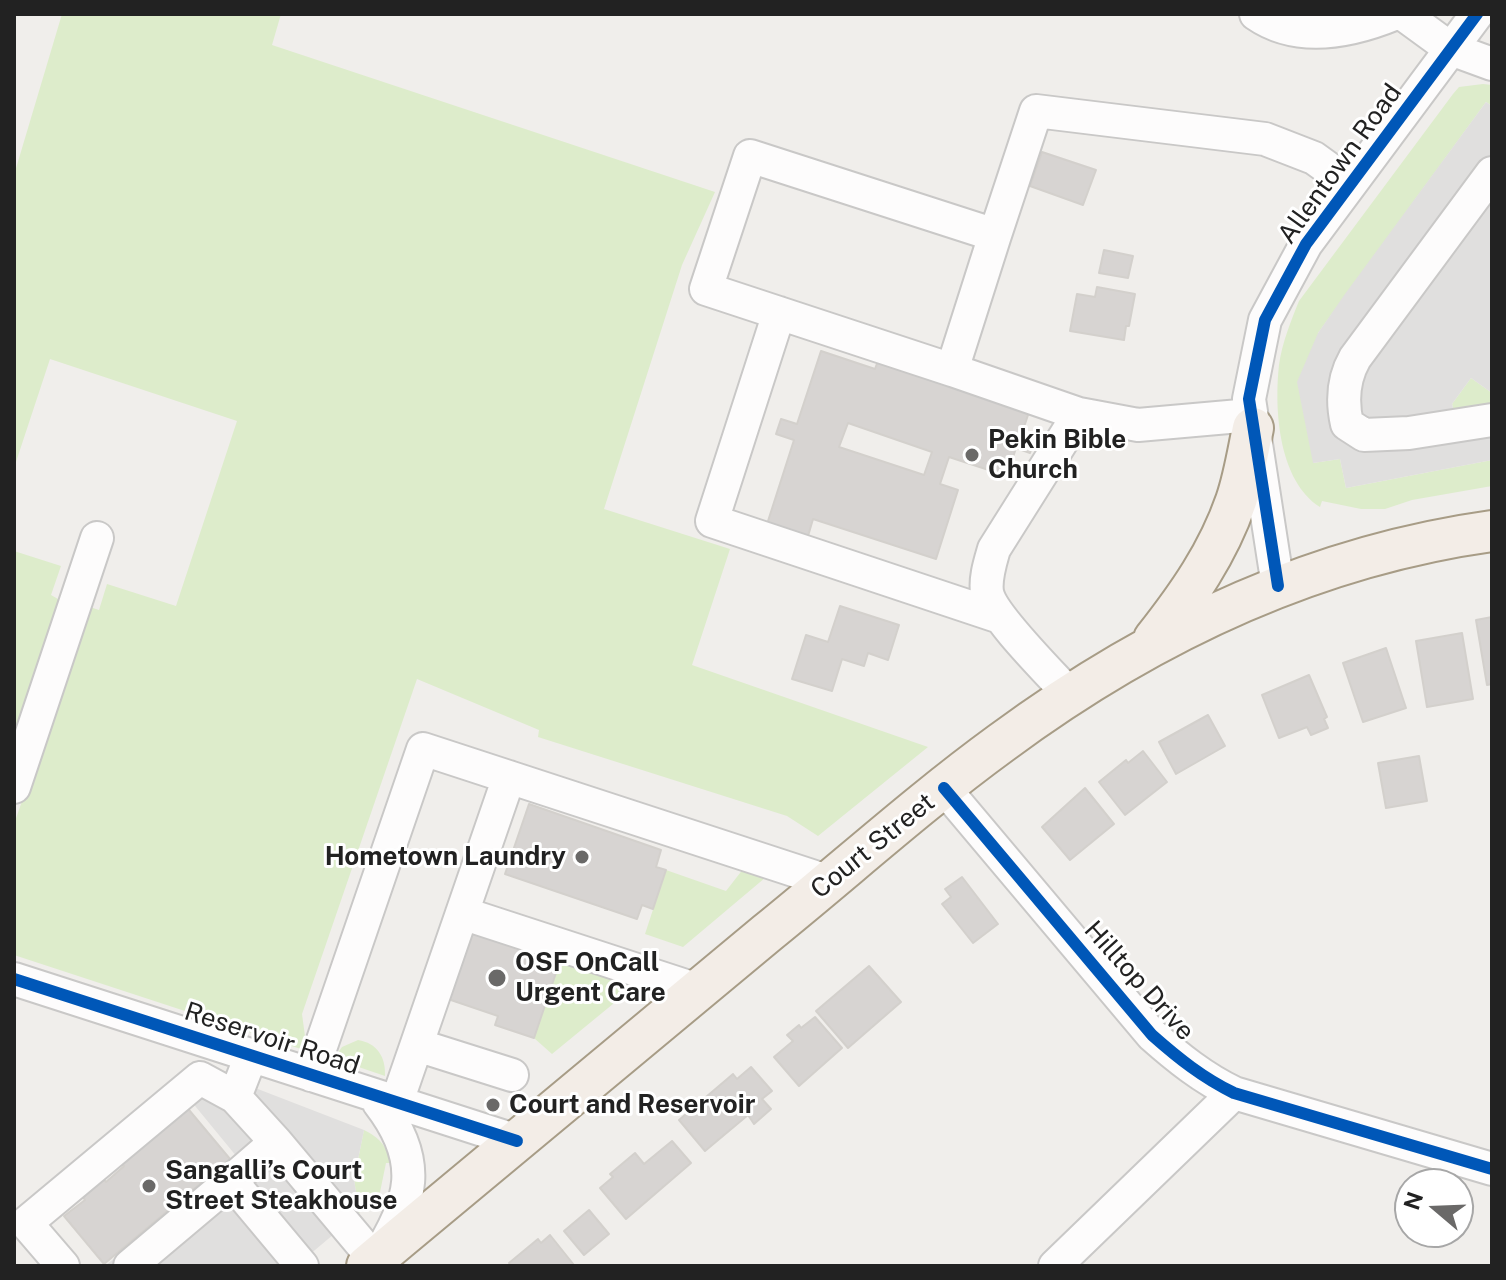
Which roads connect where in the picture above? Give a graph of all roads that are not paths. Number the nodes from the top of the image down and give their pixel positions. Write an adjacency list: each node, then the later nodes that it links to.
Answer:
1 (1256, 14): 2 (street)
2 (1394, 14)
3 (1403, 14): 5 (street)
4 (1477, 14): 5 (street, Allentown Road)
5 (1451, 49): 6 (street); 8 (street, Allentown Road)
6 (1492, 64)
7 (1492, 173): 13 (street)
8 (1350, 184): 9 (street); 14 (street, Allentown Road)
9 (995, 235): 10 (street); 11 (street)
10 (779, 313): 11 (street); 18 (street)
11 (952, 370): 12 (street)
12 (1079, 414): 14 (street); 18 (street)
13 (1492, 420)
14 (1252, 422): 17 (street, Allentown Road); 19 (main road)
15 (1492, 531): 17 (main road, Court Street)
16 (97, 538): 22 (street)
17 (1278, 586): 19 (main road, Court Street)
18 (1000, 617): 20 (street)
19 (1145, 650): 20 (main road, Court Street)
20 (1070, 695): 23 (main road, Court Street)
21 (509, 777): 24 (street); 25 (street); 30 (street)
22 (14, 787)
23 (944, 788): 24 (main road, Court Street); 32 (street, Hilltop Drive)
24 (830, 882): 27 (main road, Court Street)
25 (462, 913): 27 (street); 28 (street)
26 (14, 979): 29 (street, Reservoir Road)
27 (698, 990): 35 (main road, Court Street)
28 (417, 1045): 31 (street); 34 (street)
29 (251, 1056): 30 (street, Reservoir Road); 33 (street)
30 (311, 1075): 34 (street, Reservoir Road)
31 (512, 1075)
32 (1234, 1093): 37 (street, Hilltop Drive); 43 (street)
33 (235, 1097): 36 (street); 41 (street)
34 (387, 1105): 35 (street, Reservoir Road); 40 (street)
35 (517, 1141): 40 (main road, Court Street)
36 (276, 1142): 38 (street); 40 (street)
37 (1492, 1169)
38 (231, 1181): 39 (street); 42 (street)
39 (146, 1261)
40 (371, 1263)
41 (63, 1266)
42 (302, 1266)
43 (1055, 1266)

